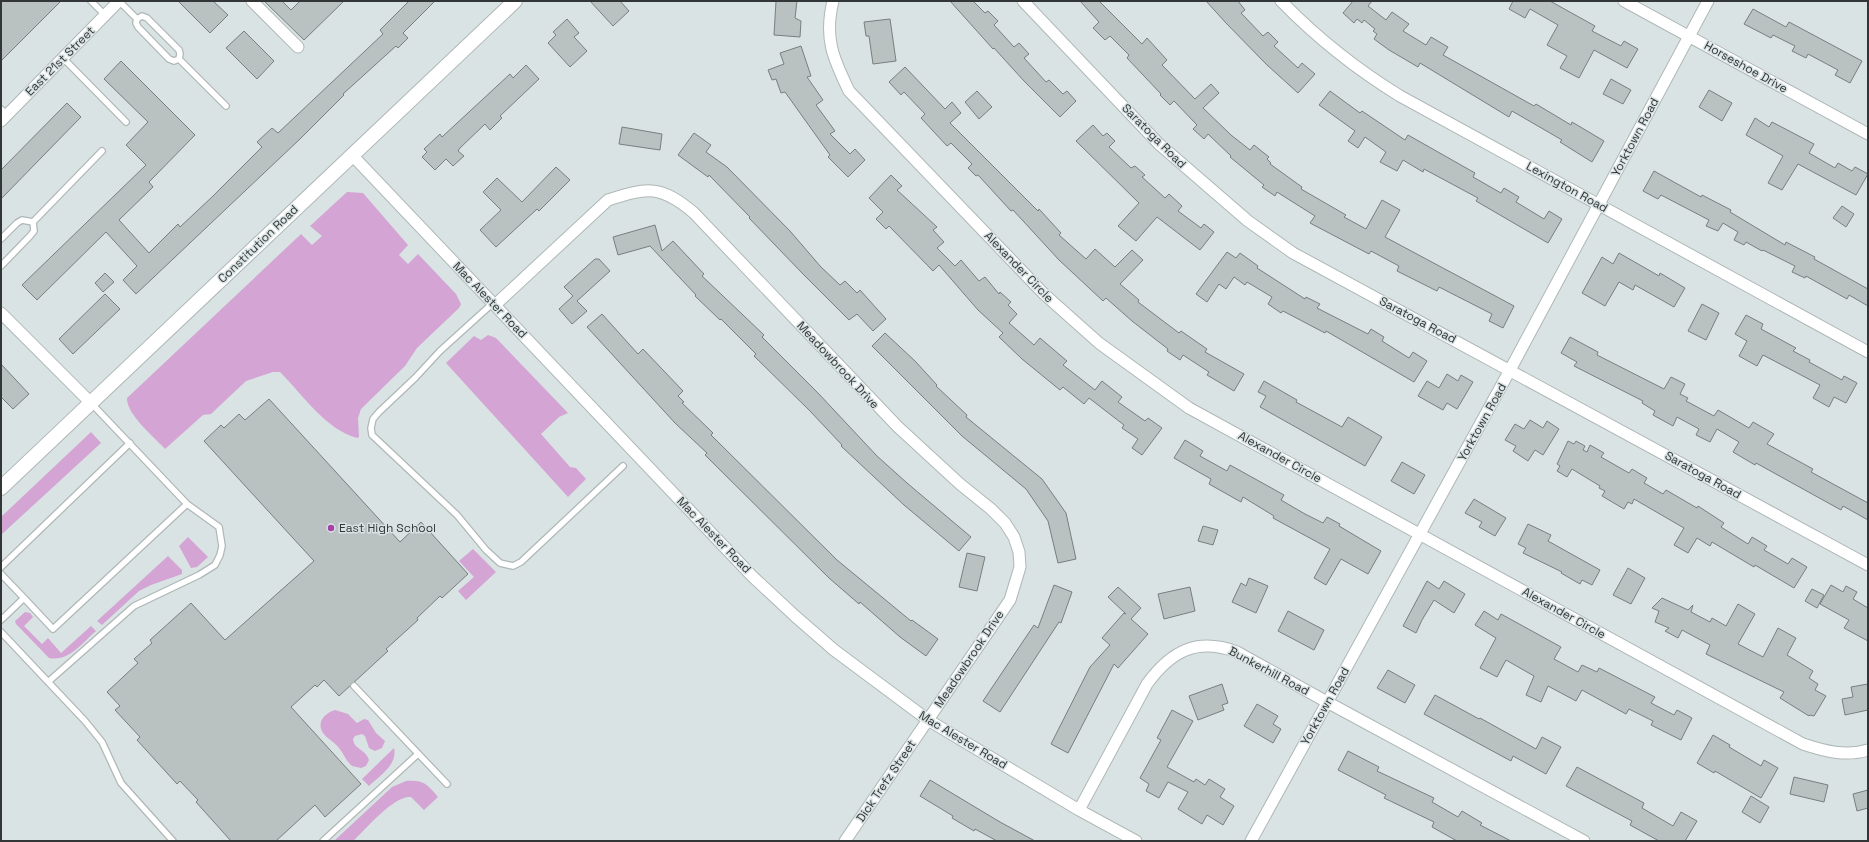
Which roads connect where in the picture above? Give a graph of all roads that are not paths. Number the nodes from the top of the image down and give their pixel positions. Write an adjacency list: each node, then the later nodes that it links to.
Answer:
1 (91, 1): 10 (lane)
2 (119, 1): 10 (street, East 21st Street); 11 (lane)
3 (252, 1): 13 (street)
4 (515, 1): 21 (street, Constitution Road)
5 (833, 1): 35 (street, Alexander Circle)
6 (1023, 1): 29 (street, Saratoga Road)
7 (1280, 1): 22 (street, Lexington Road)
8 (1624, 1): 12 (street, Horseshoe Drive)
9 (1708, 1): 12 (street, Yorktown Road)
10 (105, 15): 14 (street, East 21st Street)
11 (137, 19): 15 (lane); 15 (lane)
12 (1688, 35): 19 (street, Horseshoe Drive); 22 (street, Yorktown Road)
13 (298, 47)
14 (63, 58): 17 (street, East 21st Street); 18 (lane)
15 (179, 59): 16 (lane)
16 (226, 106)
17 (3, 115)
18 (126, 122)
19 (1868, 134)
20 (102, 151): 23 (lane)
21 (352, 155): 26 (street, Mac Alester Road); 30 (street, Constitution Road)
22 (1598, 205): 28 (street, Lexington Road); 29 (street, Yorktown Road)
23 (33, 222): 24 (lane); 25 (lane)
24 (1, 239)
25 (1, 266)
26 (494, 304): 32 (lane); 45 (street, Mac Alester Road); 45 (street, Meadowbrook Drive)
27 (1, 312): 30 (street)
28 (1868, 352)
29 (1510, 370): 35 (street, Yorktown Road); 36 (street, Saratoga Road)
30 (91, 403): 31 (lane); 33 (street, Constitution Road)
31 (130, 443): 34 (lane); 37 (lane)
32 (623, 466)
33 (1, 488)
34 (187, 504): 39 (lane); 42 (lane)
35 (1421, 534): 44 (street, Yorktown Road); 46 (street, Alexander Circle)
36 (1868, 565)
37 (1, 567)
38 (1, 574): 39 (lane)
39 (24, 598): 40 (lane)
40 (1, 620)
41 (1, 632): 42 (lane)
42 (48, 682): 50 (lane)
43 (354, 686): 47 (lane)
44 (1327, 702): 49 (street, Bunkerhill Road); 54 (street, Yorktown Road); 55 (street, Bunkerhill Road)
45 (928, 720): 49 (street, Mac Alester Road); 52 (street, Dick Trefz Street)
46 (1868, 750)
47 (418, 754): 48 (lane); 51 (lane)
48 (447, 784)
49 (1079, 810): 53 (street, Mac Alester Road)
50 (173, 841)
51 (323, 841)
52 (845, 841)
53 (1136, 841)
54 (1251, 841)
55 (1584, 841)

